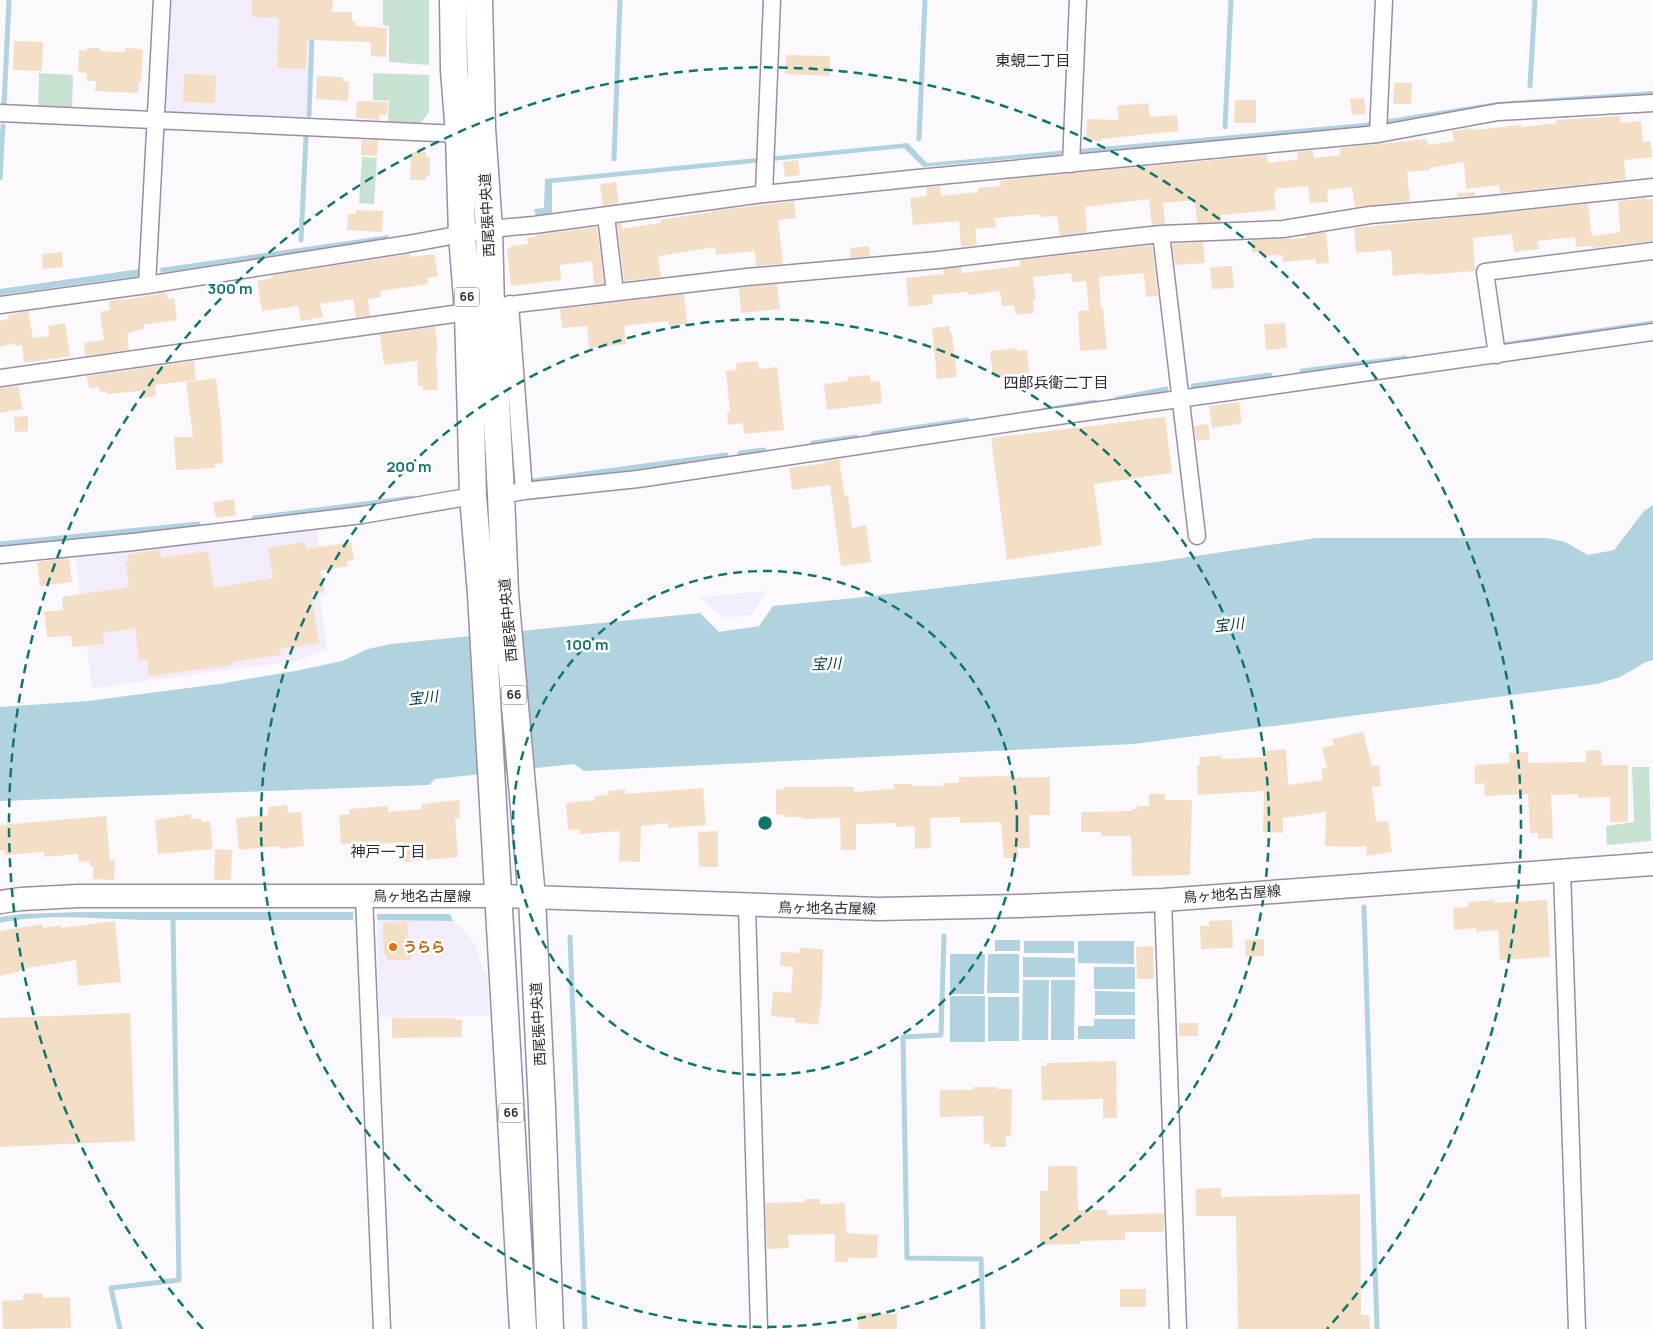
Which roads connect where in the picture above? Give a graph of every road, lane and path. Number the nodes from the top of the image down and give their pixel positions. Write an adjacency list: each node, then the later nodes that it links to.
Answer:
1 (162, 0): 9 (street)
2 (453, 0): 11 (main road, 西尾張中央道 / 66)
3 (479, 0): 16 (main road, 西尾張中央道 / 66)
4 (772, 0): 14 (street)
5 (1078, 0): 12 (street)
6 (1384, 0): 10 (street)
7 (1653, 103): 10 (street)
8 (0, 113): 9 (street)
9 (157, 120): 11 (street); 20 (street)
10 (1379, 127): 12 (street)
11 (459, 134): 18 (main road, 西尾張中央道 / 66)
12 (1072, 156): 14 (street)
13 (1653, 187): 17 (street)
14 (764, 194): 15 (street)
15 (606, 216): 16 (street); 21 (street)
16 (490, 229): 18 (street); 23 (main road, 西尾張中央道 / 66)
17 (1161, 234): 21 (street); 27 (street)
18 (462, 235): 20 (street); 23 (main road, 西尾張中央道 / 66)
19 (1653, 250): 25 (street)
20 (147, 285): 22 (street)
21 (615, 292): 23 (street)
22 (0, 305)
23 (490, 308): 26 (street); 28 (main road, 西尾張中央道 / 66); 29 (main road, 西尾張中央道 / 66)
24 (1653, 332): 25 (street)
25 (1497, 355): 27 (street)
26 (0, 378)
27 (1180, 400): 28 (street); 30 (street)
28 (512, 493): 32 (main road, 西尾張中央道 / 66)
29 (473, 496): 31 (street); 32 (main road, 西尾張中央道 / 66)
30 (1197, 536)
31 (0, 556)
32 (493, 593): 36 (main road, 西尾張中央道 / 66); 37 (main road, 西尾張中央道 / 66)
33 (1653, 864): 34 (main road, 鳥ヶ地名古屋線)
34 (1562, 870): 38 (main road, 鳥ヶ地名古屋線); 46 (street)
35 (364, 896): 36 (main road, 鳥ヶ地名古屋線); 39 (main road, 鳥ヶ地名古屋線); 41 (street)
36 (498, 896): 37 (main road, 鳥ヶ地名古屋線); 42 (main road, 西尾張中央道 / 66)
37 (532, 898): 40 (main road, 鳥ヶ地名古屋線); 43 (main road, 西尾張中央道 / 66)
38 (1164, 900): 40 (main road, 鳥ヶ地名古屋線); 45 (street)
39 (0, 902)
40 (747, 906): 44 (street)
41 (382, 1329)
42 (523, 1329)
43 (550, 1329)
44 (759, 1329)
45 (1178, 1329)
46 (1576, 1329)

